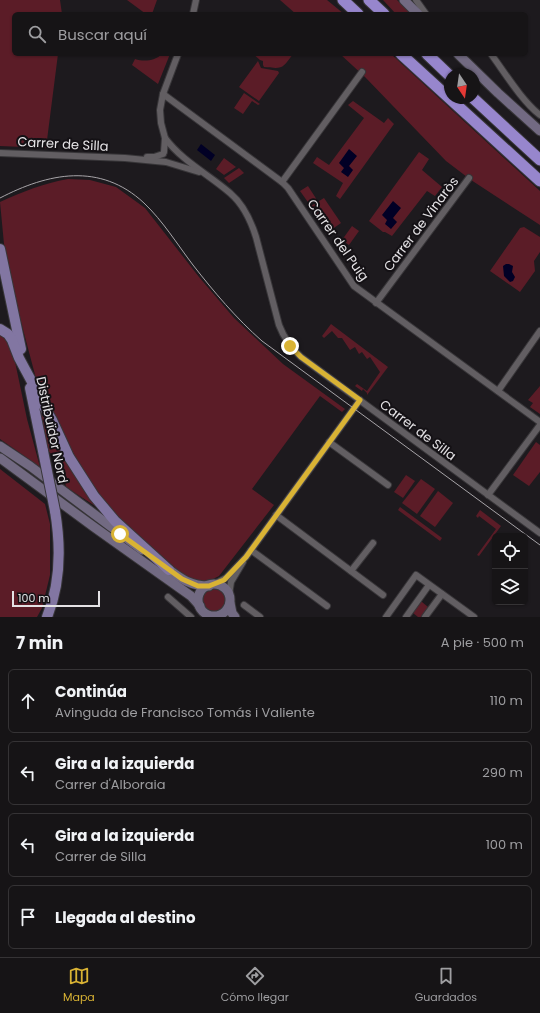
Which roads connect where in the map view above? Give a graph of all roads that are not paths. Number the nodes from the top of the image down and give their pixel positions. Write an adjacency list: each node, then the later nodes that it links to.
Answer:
1 (196, 0): 6 (street)
2 (343, 0): 7 (highway)
3 (369, 0): 8 (highway)
4 (404, 0): 9 (main road)
5 (416, 0): 10 (street)
6 (193, 12)
7 (356, 12)
8 (382, 12)
9 (416, 12)
10 (425, 12)
11 (177, 56): 18 (street)
12 (404, 56): 31 (highway)
13 (429, 56): 16 (highway)
14 (460, 56): 21 (main road)
15 (492, 56): 20 (street)
16 (444, 70)
17 (362, 72): 32 (street)
18 (163, 94): 22 (street); 32 (street, Carrer del Puig)
19 (479, 104): 27 (highway)
20 (540, 115)
21 (540, 132)
22 (165, 138): 23 (street, Carrer de Silla); 25 (street)
23 (175, 151): 25 (street); 28 (street); 29 (street, Carrer de Silla)
24 (2, 153): 26 (street, Carrer de Silla)
25 (164, 153): 26 (street, Carrer de Silla); 28 (street)
26 (125, 158): 28 (street, Carrer de Silla)
27 (540, 160)
28 (169, 162): 29 (street, Carrer de Silla)
29 (204, 174): 39 (street, Carrer de Silla)
30 (469, 178): 34 (street, Carrer de Vinaròs)
31 (540, 181)
32 (282, 182): 34 (street, Carrer del Puig)
33 (0, 249): 37 (main road, Distribuïdor Nord)
34 (376, 303): 38 (street, Carrer del Puig)
35 (0, 328): 37 (main road)
36 (540, 331): 38 (street)
37 (26, 372): 52 (main road); 64 (main road, Distribuïdor Nord, bridge)
38 (498, 391): 40 (street, Carrer del Puig)
39 (360, 400): 42 (street); 46 (street, Carrer de Silla)
40 (540, 422)
41 (540, 425): 46 (street)
42 (329, 442): 45 (street); 47 (street)
43 (0, 446): 52 (main road)
44 (0, 458): 61 (main road)
45 (388, 485)
46 (488, 495): 48 (street, Carrer de Silla)
47 (276, 515): 50 (street); 53 (street)
48 (540, 533)
49 (372, 543): 53 (street)
50 (251, 550): 51 (street); 62 (street)
51 (246, 557): 54 (street); 59 (street)
52 (170, 570): 54 (main road)
53 (351, 571): 57 (street)
54 (211, 585): 59 (main road); 61 (main road)
55 (429, 585): 56 (street); 68 (street); 69 (street)
56 (442, 594): 70 (street); 71 (street)
57 (383, 595)
58 (168, 597): 65 (street)
59 (230, 599): 63 (main road); 66 (main road)
60 (244, 605): 67 (street)
61 (200, 606): 63 (main road)
62 (326, 606)
63 (213, 616)
64 (47, 617)
65 (191, 617)
66 (235, 617)
67 (260, 617)
68 (386, 617)
69 (406, 617)
70 (426, 617)
71 (474, 617)

